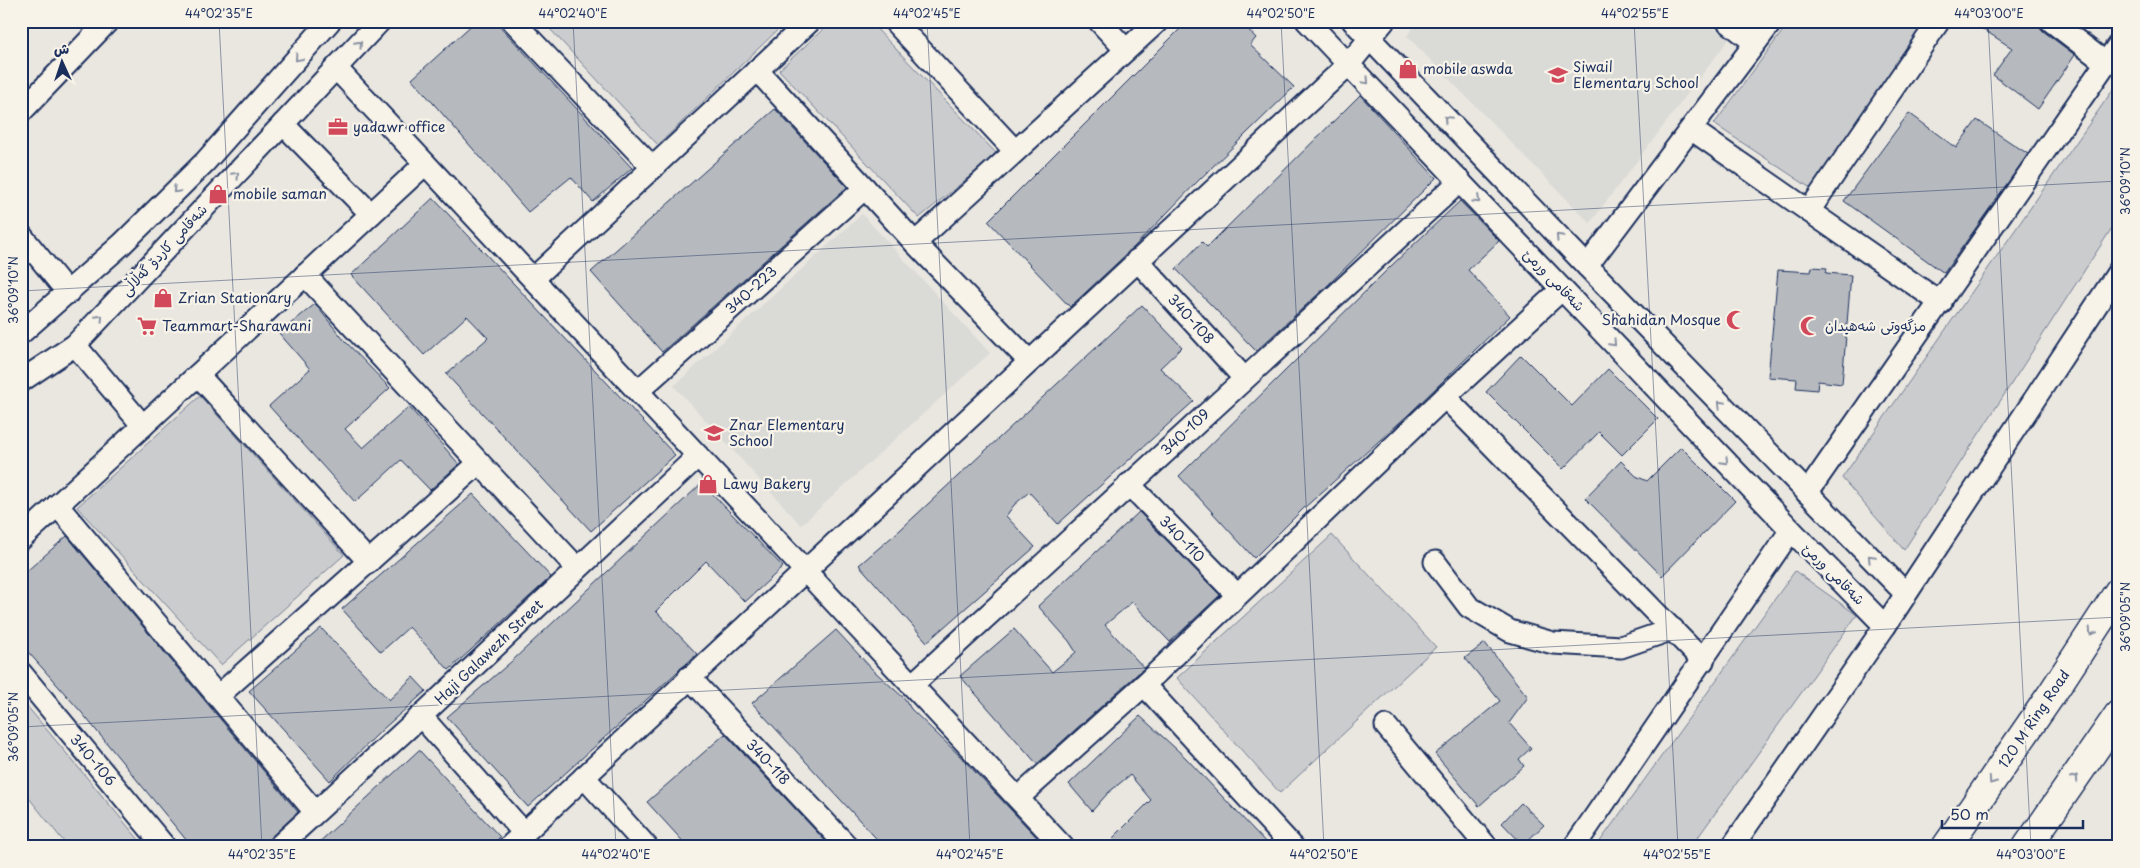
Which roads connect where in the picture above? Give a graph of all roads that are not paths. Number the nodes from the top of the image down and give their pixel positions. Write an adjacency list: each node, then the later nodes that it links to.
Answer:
1 (108, 21): 24 (street)
2 (330, 21): 42 (street, one-way to 42)
3 (380, 21): 22 (street, شەقامی کاردۆ گەڵاڵی, one-way to 3)
4 (810, 21): 23 (street)
5 (894, 21): 27 (street)
6 (1099, 21): 19 (street)
7 (1158, 21): 19 (street)
8 (1307, 21): 21 (street, شەقامی ورمێ)
9 (1353, 21): 16 (street)
10 (1384, 21): 16 (street)
11 (1727, 21): 17 (street)
12 (1772, 21): 17 (street)
13 (1939, 21): 32 (street)
14 (2051, 21): 20 (street)
15 (521, 24): 29 (street)
16 (1370, 40): 21 (street); 37 (street, one-way to 16)
17 (1756, 43): 26 (street)
18 (2119, 44): 20 (street)
19 (1126, 50): 27 (street)
20 (2106, 63): 43 (street)
21 (1349, 64): 30 (street, شەقامی ورمێ, one-way to 30); 36 (street)
22 (336, 68): 25 (street, شەقامی کاردۆ گەڵاڵی); 28 (street)
23 (757, 70): 29 (street); 31 (street)
24 (21, 112)
25 (284, 124): 33 (street); 45 (street, شەقامی کاردۆ گەڵاڵی, one-way to 25)
26 (1691, 129): 32 (street); 37 (street)
27 (1015, 152): 35 (street)
28 (425, 164): 33 (street); 40 (street)
29 (653, 168): 40 (street)
30 (1460, 181): 41 (street, شەقامی ورمێ, one-way to 41); 48 (street, 340-109)
31 (865, 188): 35 (street); 50 (street, 340-223)
32 (1809, 211): 43 (street)
33 (371, 214): 39 (street)
34 (21, 235): 42 (street)
35 (915, 243): 46 (street)
36 (1137, 260): 46 (street); 48 (street, 340-108)
37 (1586, 266): 56 (street, one-way to 37)
38 (2119, 271): 65 (street)
39 (305, 275): 47 (street); 54 (street)
40 (533, 279): 50 (street)
41 (1562, 289): 51 (street); 58 (street, شەقامی ورمێ, one-way to 58)
42 (68, 293): 44 (street)
43 (1940, 303): 56 (street)
44 (21, 333)
45 (75, 345): 49 (street, شەقامی کاردۆ گەڵاڵی); 52 (street)
46 (1028, 361): 63 (street)
47 (198, 375): 52 (street); 60 (street)
48 (1244, 378): 55 (street, 340-109)
49 (21, 381)
50 (638, 391): 53 (street)
51 (1445, 397): 66 (street); 68 (street)
52 (143, 426): 57 (street)
53 (698, 456): 62 (street, Haji Galawezh Street); 63 (street)
54 (479, 462): 60 (street); 62 (street)
55 (1128, 484): 66 (street, 340-110); 72 (street, 340-109)
56 (1807, 492): 65 (street, one-way to 56)
57 (57, 505): 59 (street); 74 (street)
58 (1791, 530): 67 (street, شەقامی ورمێ); 69 (street)
59 (21, 538)
60 (369, 562): 74 (street)
61 (1436, 562): 68 (street)
62 (577, 568): 76 (street, Haji Galawezh Street)
63 (804, 570): 71 (street); 72 (street)
64 (2119, 591): 91 (highway, 120 M Ring Road, one-way to 91)
65 (1905, 593): 67 (street)
66 (1236, 594): 73 (street)
67 (1885, 626): 90 (street)
68 (1673, 629): 69 (street)
69 (1703, 661): 89 (street)
70 (21, 673): 83 (street, 340-106)
71 (689, 677): 78 (street); 86 (street, 340-118)
72 (912, 685): 79 (street)
73 (1144, 685): 79 (street); 87 (street)
74 (218, 696): 80 (street)
75 (2119, 714): 92 (highway, one-way to 75)
76 (422, 716): 80 (street, Haji Galawezh Street); 81 (street)
77 (1386, 726): 88 (street)
78 (584, 776): 81 (street); 85 (street)
79 (1018, 798): 82 (street)
80 (315, 812): 84 (street, Haji Galawezh Street)
81 (517, 840)
82 (1055, 844)
83 (165, 847)
84 (278, 847)
85 (647, 847)
86 (848, 847)
87 (1293, 847)
88 (1487, 847)
89 (1574, 847)
90 (1732, 847)
91 (1946, 847)
92 (2027, 847)

